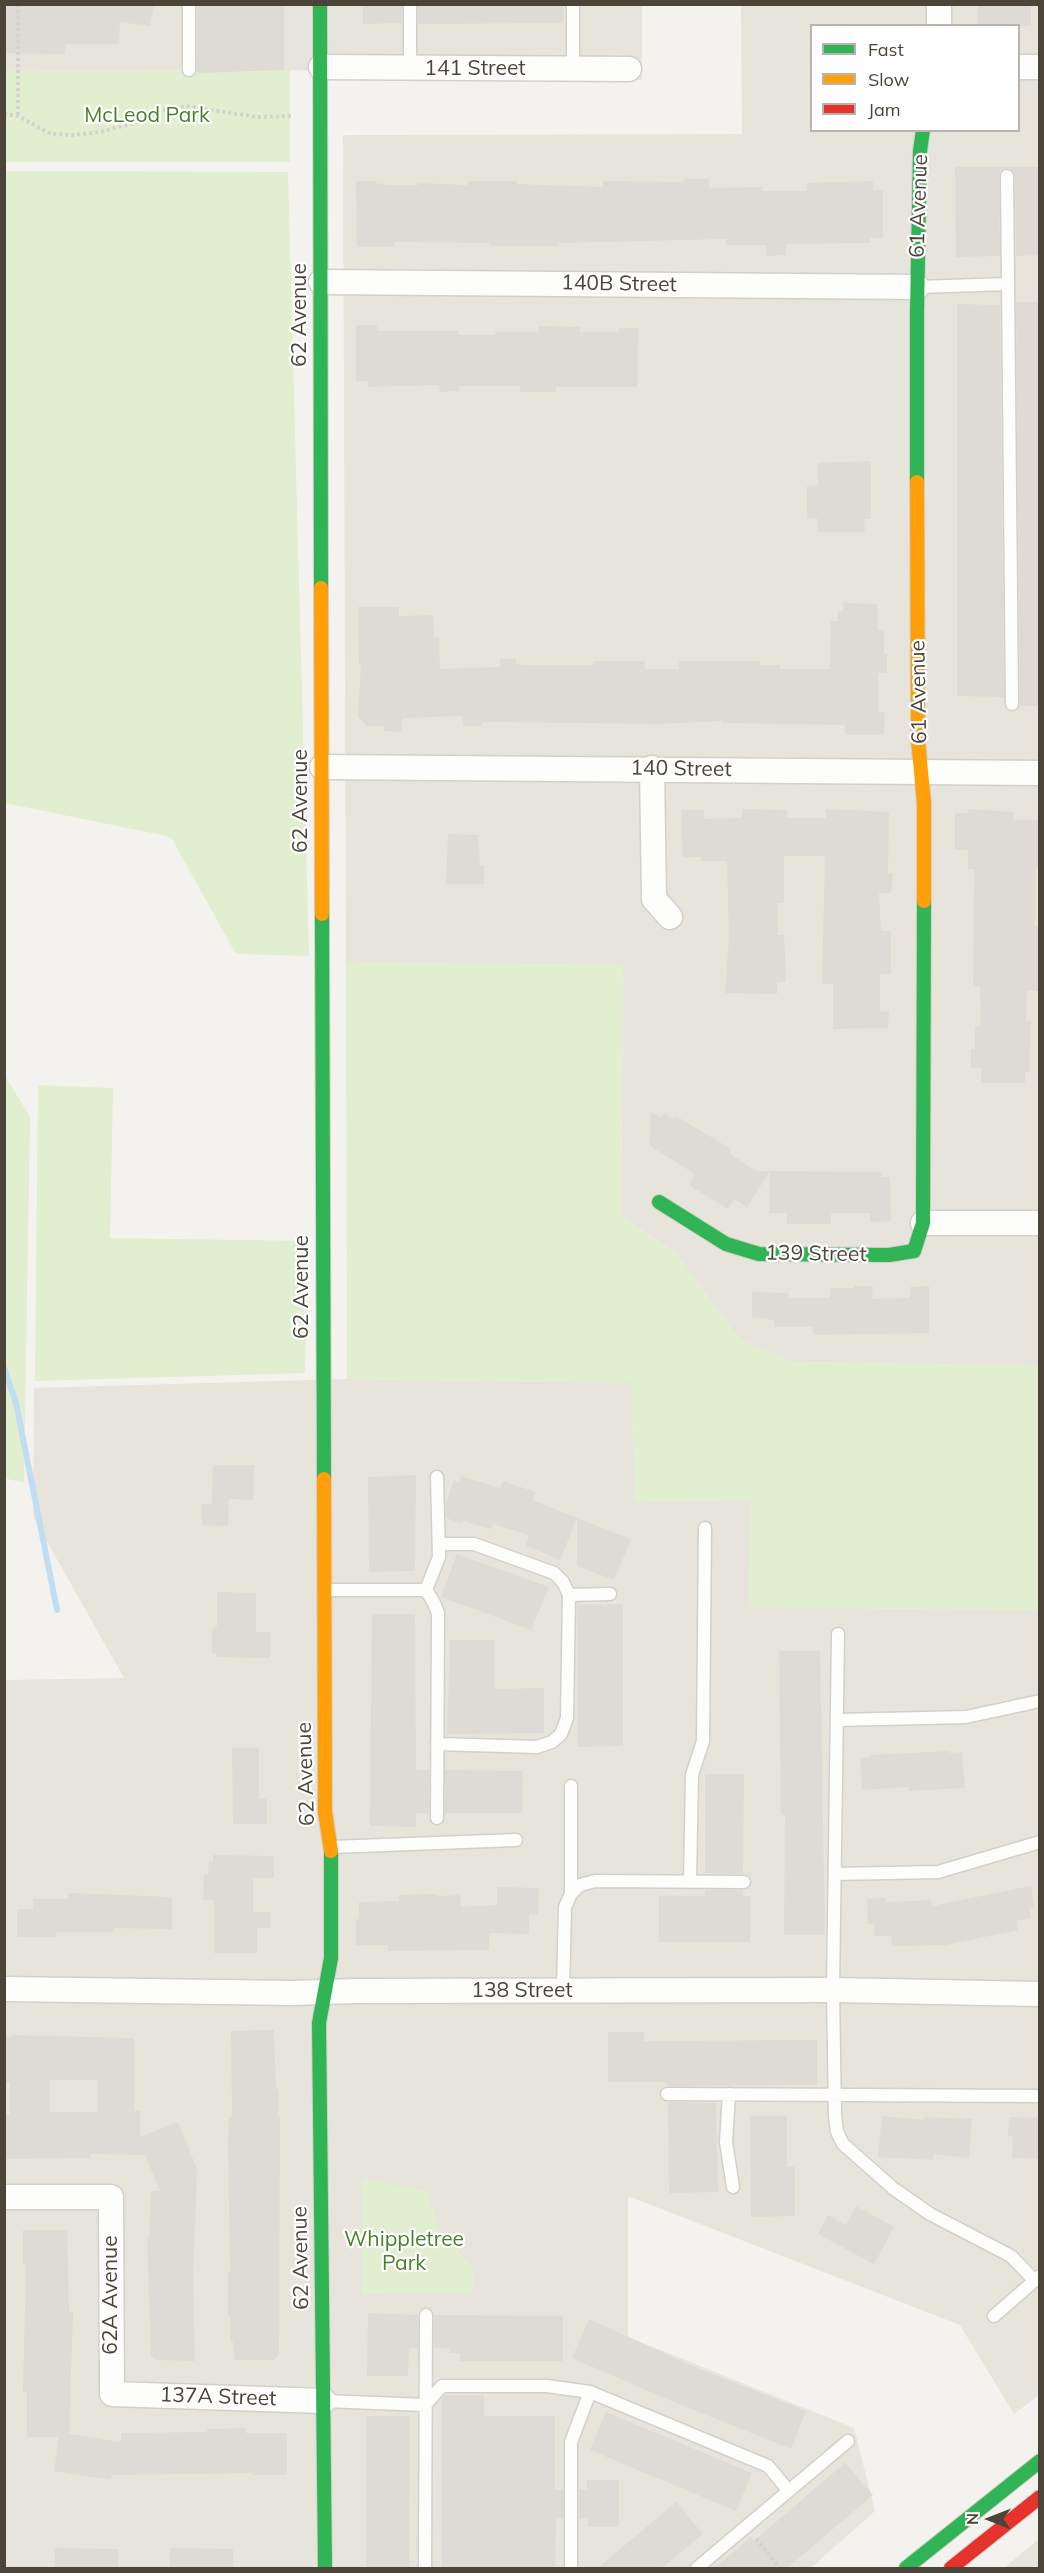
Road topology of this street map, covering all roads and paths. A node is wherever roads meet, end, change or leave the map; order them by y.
1 (18, 4) edge
2 (189, 4) edge
3 (320, 4) edge
4 (410, 4) edge
5 (573, 4) edge
6 (939, 4) edge
7 (939, 24) edge
8 (321, 67) junction
9 (1020, 67) edge
10 (1040, 67) edge
11 (410, 68) junction
12 (573, 69) junction
13 (629, 69) dead end
14 (189, 70) dead end
15 (4, 114) edge
16 (18, 116) junction
17 (294, 116) dead end
18 (923, 132) edge
19 (1007, 176) dead end
20 (321, 282) junction
21 (1008, 284) junction
22 (917, 287) junction
23 (1012, 704) dead end
24 (322, 767) junction
25 (652, 768) junction
26 (921, 773) junction
27 (1040, 773) edge
28 (670, 917) dead end
29 (659, 1202) dead end
30 (923, 1223) junction
31 (1040, 1223) edge
32 (914, 1251) joint
33 (437, 1477) dead end
34 (705, 1528) dead end
35 (439, 1544) junction
36 (324, 1590) junction
37 (426, 1590) junction
38 (610, 1594) dead end
39 (569, 1595) junction
40 (838, 1634) dead end
41 (1040, 1701) edge
42 (837, 1720) junction
43 (437, 1744) junction
44 (571, 1786) dead end
45 (437, 1818) dead end
46 (516, 1840) dead end
47 (1040, 1842) edge
48 (331, 1847) junction
49 (835, 1874) junction
50 (690, 1882) junction
51 (744, 1882) dead end
52 (571, 1894) junction
53 (4, 1989) edge
54 (833, 1990) junction
55 (563, 1991) junction
56 (324, 1993) junction
57 (1040, 1994) edge
58 (667, 2094) dead end
59 (729, 2094) junction
60 (835, 2094) junction
61 (1040, 2096) edge
62 (733, 2187) dead end
63 (4, 2197) edge
64 (1037, 2278) edge
65 (426, 2315) dead end
66 (994, 2316) dead end
67 (590, 2392) junction
68 (112, 2394) joint
69 (324, 2401) junction
70 (425, 2405) junction
71 (848, 2441) dead end
72 (1040, 2461) edge
73 (788, 2490) junction
74 (1040, 2497) edge
75 (746, 2526) junction
76 (325, 2568) edge
77 (425, 2568) edge
78 (571, 2568) edge
79 (697, 2568) edge
80 (780, 2568) edge
81 (906, 2568) edge
82 (951, 2568) edge

1 - 16 path
2 - 14 lane
3 - 8 street, 62 Avenue
4 - 11 lane
5 - 12 lane
6 - 7 street
8 - 11 street, 141 Street
8 - 20 street, 62 Avenue
9 - 10 street
11 - 12 street, 141 Street
12 - 13 street, 141 Street
15 - 16 path
16 - 17 path
18 - 22 street, 61 Avenue
19 - 21 lane
20 - 22 street, 140B Street
20 - 24 street, 62 Avenue
21 - 22 lane
21 - 23 lane
22 - 26 street, 61 Avenue
24 - 25 street, 140 Street
24 - 36 street, 62 Avenue
25 - 26 street, 140 Street
25 - 28 street
26 - 27 street, 140 Street
26 - 30 street, 61 Avenue
29 - 32 street, 139 Street
30 - 31 street
30 - 32 street, 61 Avenue
33 - 35 lane
34 - 50 lane
35 - 37 lane
35 - 39 lane
36 - 37 lane
36 - 48 street, 62 Avenue
37 - 43 lane
38 - 39 lane
39 - 43 lane
40 - 42 lane
41 - 42 lane
42 - 49 lane
43 - 45 lane
44 - 52 lane
46 - 48 lane
47 - 49 lane
48 - 56 street, 62 Avenue
49 - 54 lane
50 - 51 lane
50 - 52 lane
52 - 55 lane
53 - 56 street, 138 Street
54 - 55 street, 138 Street
54 - 57 street, 138 Street
54 - 60 lane
55 - 56 street, 138 Street
56 - 69 street, 62 Avenue
58 - 59 lane
59 - 60 lane
59 - 62 lane
60 - 61 lane
60 - 64 lane
63 - 68 street, 62A Avenue
64 - 66 lane
65 - 70 lane
67 - 70 lane
67 - 73 lane
67 - 78 lane
68 - 69 street, 137A Street
69 - 70 lane
69 - 76 street, 62 Avenue
70 - 77 lane
71 - 73 lane
72 - 81 street
73 - 75 lane
74 - 82 street
75 - 79 lane
75 - 80 path

